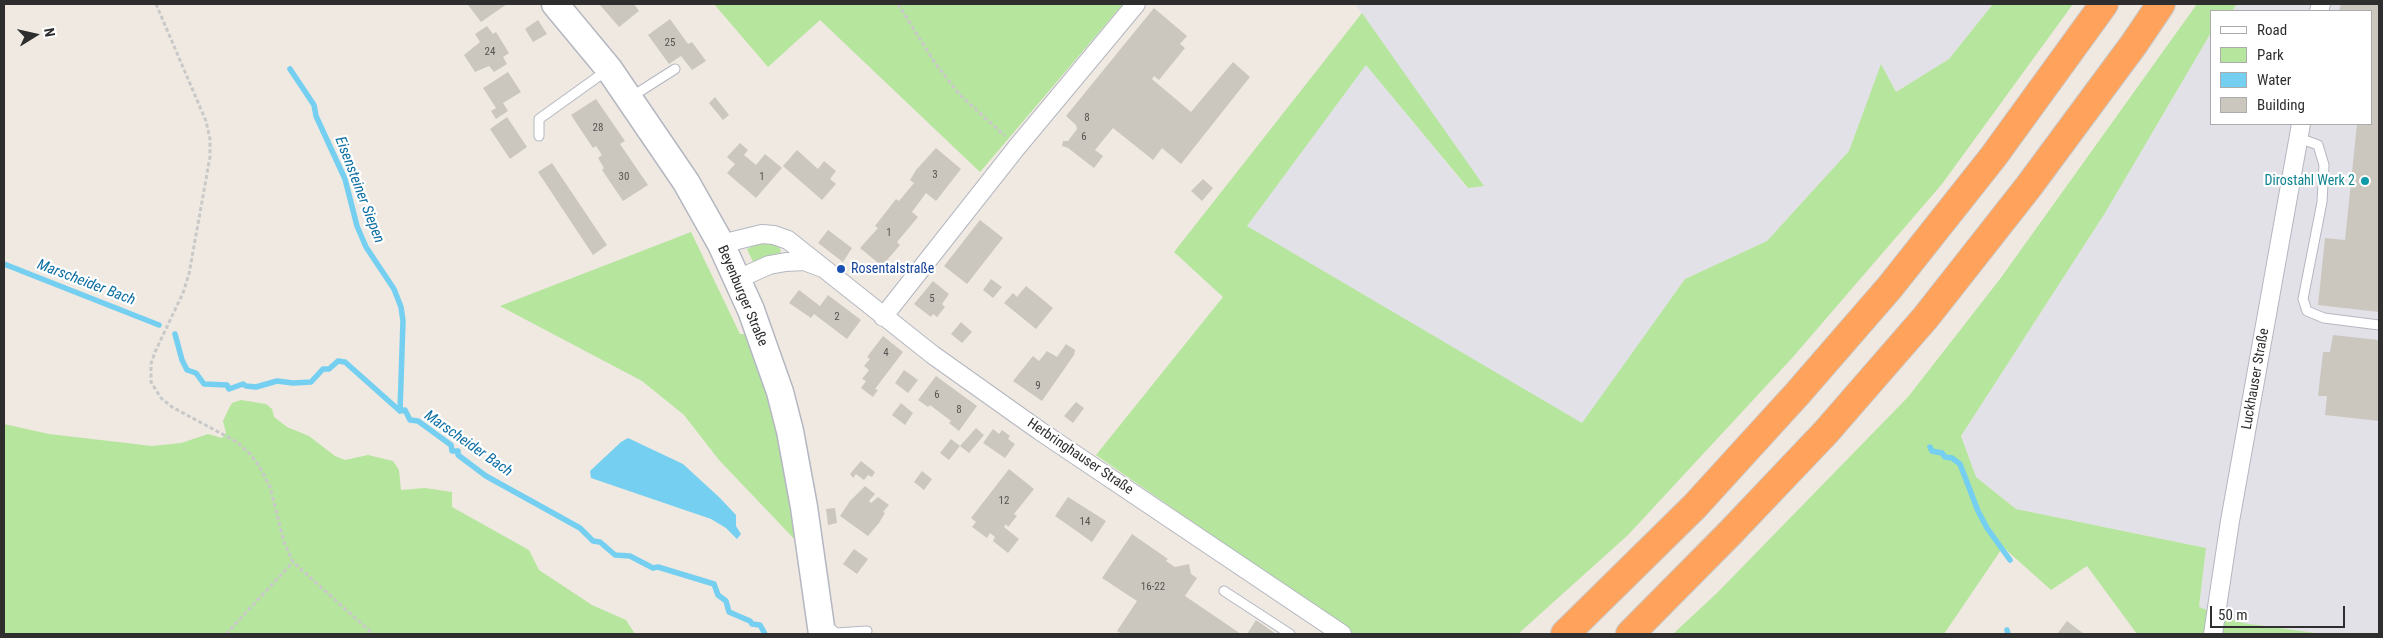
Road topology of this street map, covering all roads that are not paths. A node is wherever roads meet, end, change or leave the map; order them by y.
1 (555, 4) edge
2 (1136, 4) edge
3 (2104, 4) edge
4 (2161, 4) edge
5 (609, 69) junction
6 (675, 69) dead end
7 (630, 98) junction
8 (2300, 131) edge
9 (539, 136) dead end
10 (721, 244) junction
11 (826, 269) junction
12 (738, 278) junction
13 (883, 317) junction
14 (2379, 325) edge
15 (1224, 591) dead end
16 (821, 628) edge
17 (867, 631) dead end
18 (1290, 634) edge
19 (1342, 634) edge
20 (1565, 634) edge
21 (1630, 634) edge
22 (2213, 634) edge

1 - 5 main road, Beyenburger Straße
2 - 13 street
3 - 20 highway
4 - 21 highway
5 - 7 main road, Beyenburger Straße
5 - 9 lane
6 - 7 lane
7 - 10 main road, Beyenburger Straße
8 - 14 lane
8 - 22 street, Luckhauser Straße
10 - 11 street, Herbringhauser Straße
10 - 12 main road, Beyenburger Straße
11 - 12 street, Herbringhauser Straße
11 - 13 street, Herbringhauser Straße
12 - 16 main road, Beyenburger Straße
13 - 19 street, Herbringhauser Straße
15 - 18 lane
16 - 17 lane

